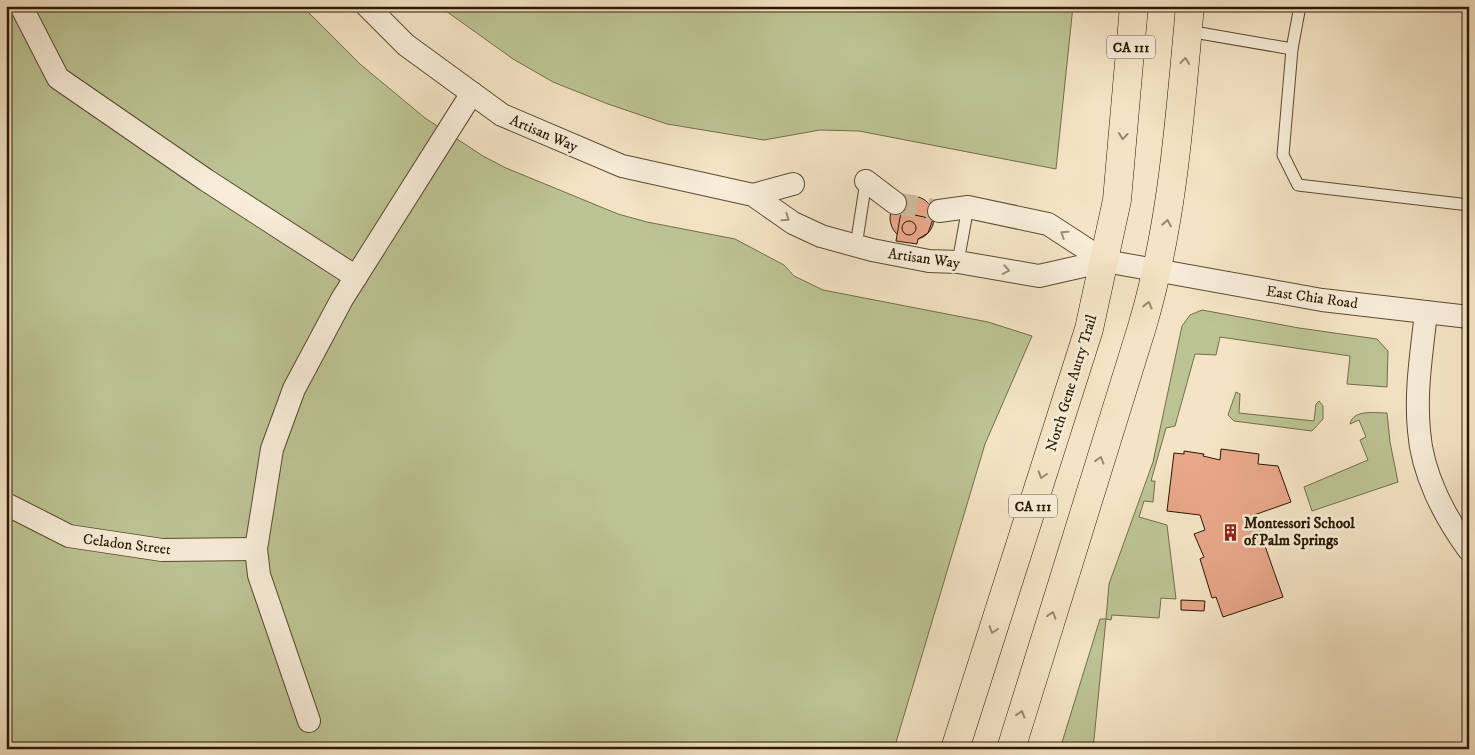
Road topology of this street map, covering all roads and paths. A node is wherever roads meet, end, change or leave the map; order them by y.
1 (21, 6) edge
2 (367, 6) edge
3 (1134, 6) edge
4 (1300, 6) edge
5 (1189, 18) edge
6 (1292, 49) junction
7 (472, 93) junction
8 (866, 181) joint
9 (793, 184) dead end
10 (753, 195) junction
11 (894, 203) tunnel mouth
12 (1469, 205) edge
13 (968, 207) junction
14 (939, 211) tunnel mouth
15 (856, 246) junction
16 (1105, 261) junction
17 (958, 262) junction
18 (1157, 270) junction
19 (356, 277) junction
20 (1426, 312) junction
21 (1469, 317) edge
22 (6, 504) edge
23 (256, 549) junction
24 (1469, 550) edge
25 (309, 721) dead end
26 (955, 749) edge
27 (1011, 749) edge

1 - 19 street
2 - 7 street, Artisan Way
3 -> 16 main road, North Gene Autry Trail / CA 111
4 - 6 lane
5 - 6 lane
18 -> 5 main road
6 - 12 lane
7 - 10 street, Artisan Way
7 - 19 street
8 - 11 street
8 - 15 lane
9 - 10 street, Artisan Way
10 -> 15 street, Artisan Way
13 - 14 street, Artisan Way
16 -> 13 street, Artisan Way
13 - 17 lane
15 - 17 street, Artisan Way
17 -> 16 street, Artisan Way
16 - 18 street, Artisan Way
16 -> 26 main road, North Gene Autry Trail / CA 111
18 - 20 street, East Chia Road
27 -> 18 main road
19 - 23 street
20 - 21 street, East Chia Road
20 - 24 street
22 - 23 street, Celadon Street
23 - 25 street

